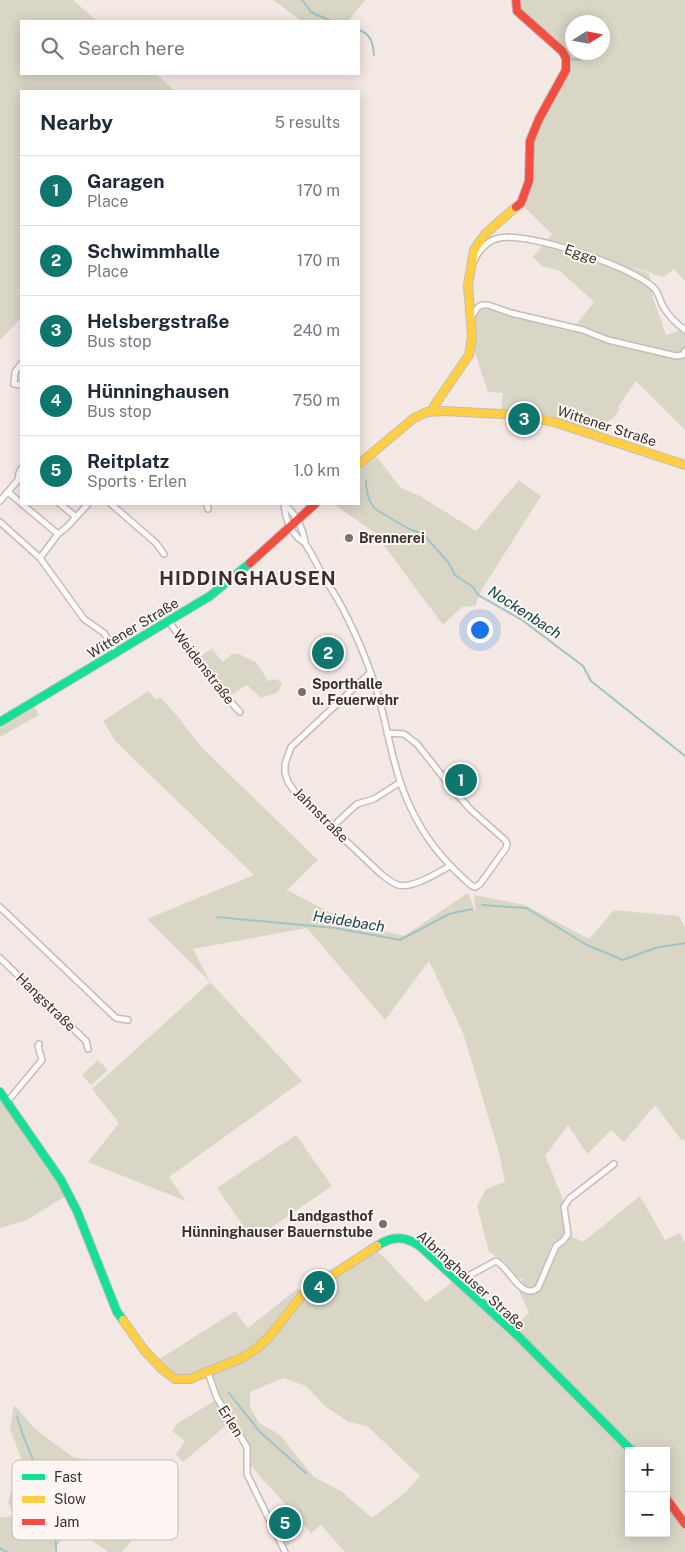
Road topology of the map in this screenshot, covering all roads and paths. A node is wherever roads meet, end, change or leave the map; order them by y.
1 (516, 0) edge
2 (468, 275) junction
3 (471, 321) junction
4 (685, 330) edge
5 (685, 351) edge
6 (20, 366) edge
7 (20, 385) edge
8 (433, 411) junction
9 (360, 463) edge
10 (685, 465) edge
11 (20, 473) edge
12 (8, 492) junction
13 (0, 501) edge
14 (20, 501) edge
15 (24, 505) edge
16 (61, 505) edge
17 (87, 505) edge
18 (112, 505) edge
19 (284, 505) edge
20 (285, 505) edge
21 (314, 505) edge
22 (76, 517) junction
23 (297, 520) junction
24 (0, 522) edge
25 (289, 527) junction
26 (58, 534) junction
27 (305, 542) junction
28 (164, 554) dead end
29 (40, 558) junction
30 (169, 622) junction
31 (117, 653) junction
32 (370, 673) junction
33 (240, 712) dead end
34 (0, 722) edge
35 (387, 733) junction
36 (399, 783) junction
37 (332, 827) junction
38 (450, 866) junction
39 (0, 907) edge
40 (0, 958) edge
41 (128, 1020) dead end
42 (39, 1044) dead end
43 (88, 1049) dead end
44 (0, 1092) edge
45 (7, 1102) junction
46 (614, 1164) dead end
47 (459, 1281) junction
48 (208, 1373) junction
49 (628, 1447) edge
50 (670, 1503) edge
51 (685, 1524) edge
52 (284, 1552) edge

1 - 2 street
2 - 3 street
2 - 4 street, Egge
3 - 5 street
3 - 8 street
6 - 7 street
8 - 9 street, Wittener Straße
8 - 10 street, Wittener Straße
11 - 12 street
12 - 13 street
12 - 14 street
15 - 26 street
16 - 22 street
17 - 22 street
18 - 28 street
19 - 25 street
20 - 23 street
21 - 23 street, Wittener Straße
22 - 26 street
23 - 25 street, Wittener Straße
23 - 27 street
24 - 29 street
25 - 27 street
25 - 30 street, Wittener Straße
26 - 29 street
27 - 32 street
29 - 31 street
30 - 31 street, Wittener Straße
30 - 33 street, Weidenstraße
31 - 34 street, Wittener Straße
32 - 35 street
32 - 37 street, Jahnstraße
35 - 36 street
35 - 38 street
36 - 37 street
36 - 38 street
37 - 38 street, Jahnstraße
39 - 41 street
40 - 43 street, Hangstraße
42 - 45 street
44 - 45 street, Albringhauser Straße
45 - 48 street, Albringhauser Straße
46 - 47 street
47 - 48 street, Albringhauser Straße
47 - 49 street, Albringhauser Straße
48 - 52 street, Erlen
50 - 51 street

